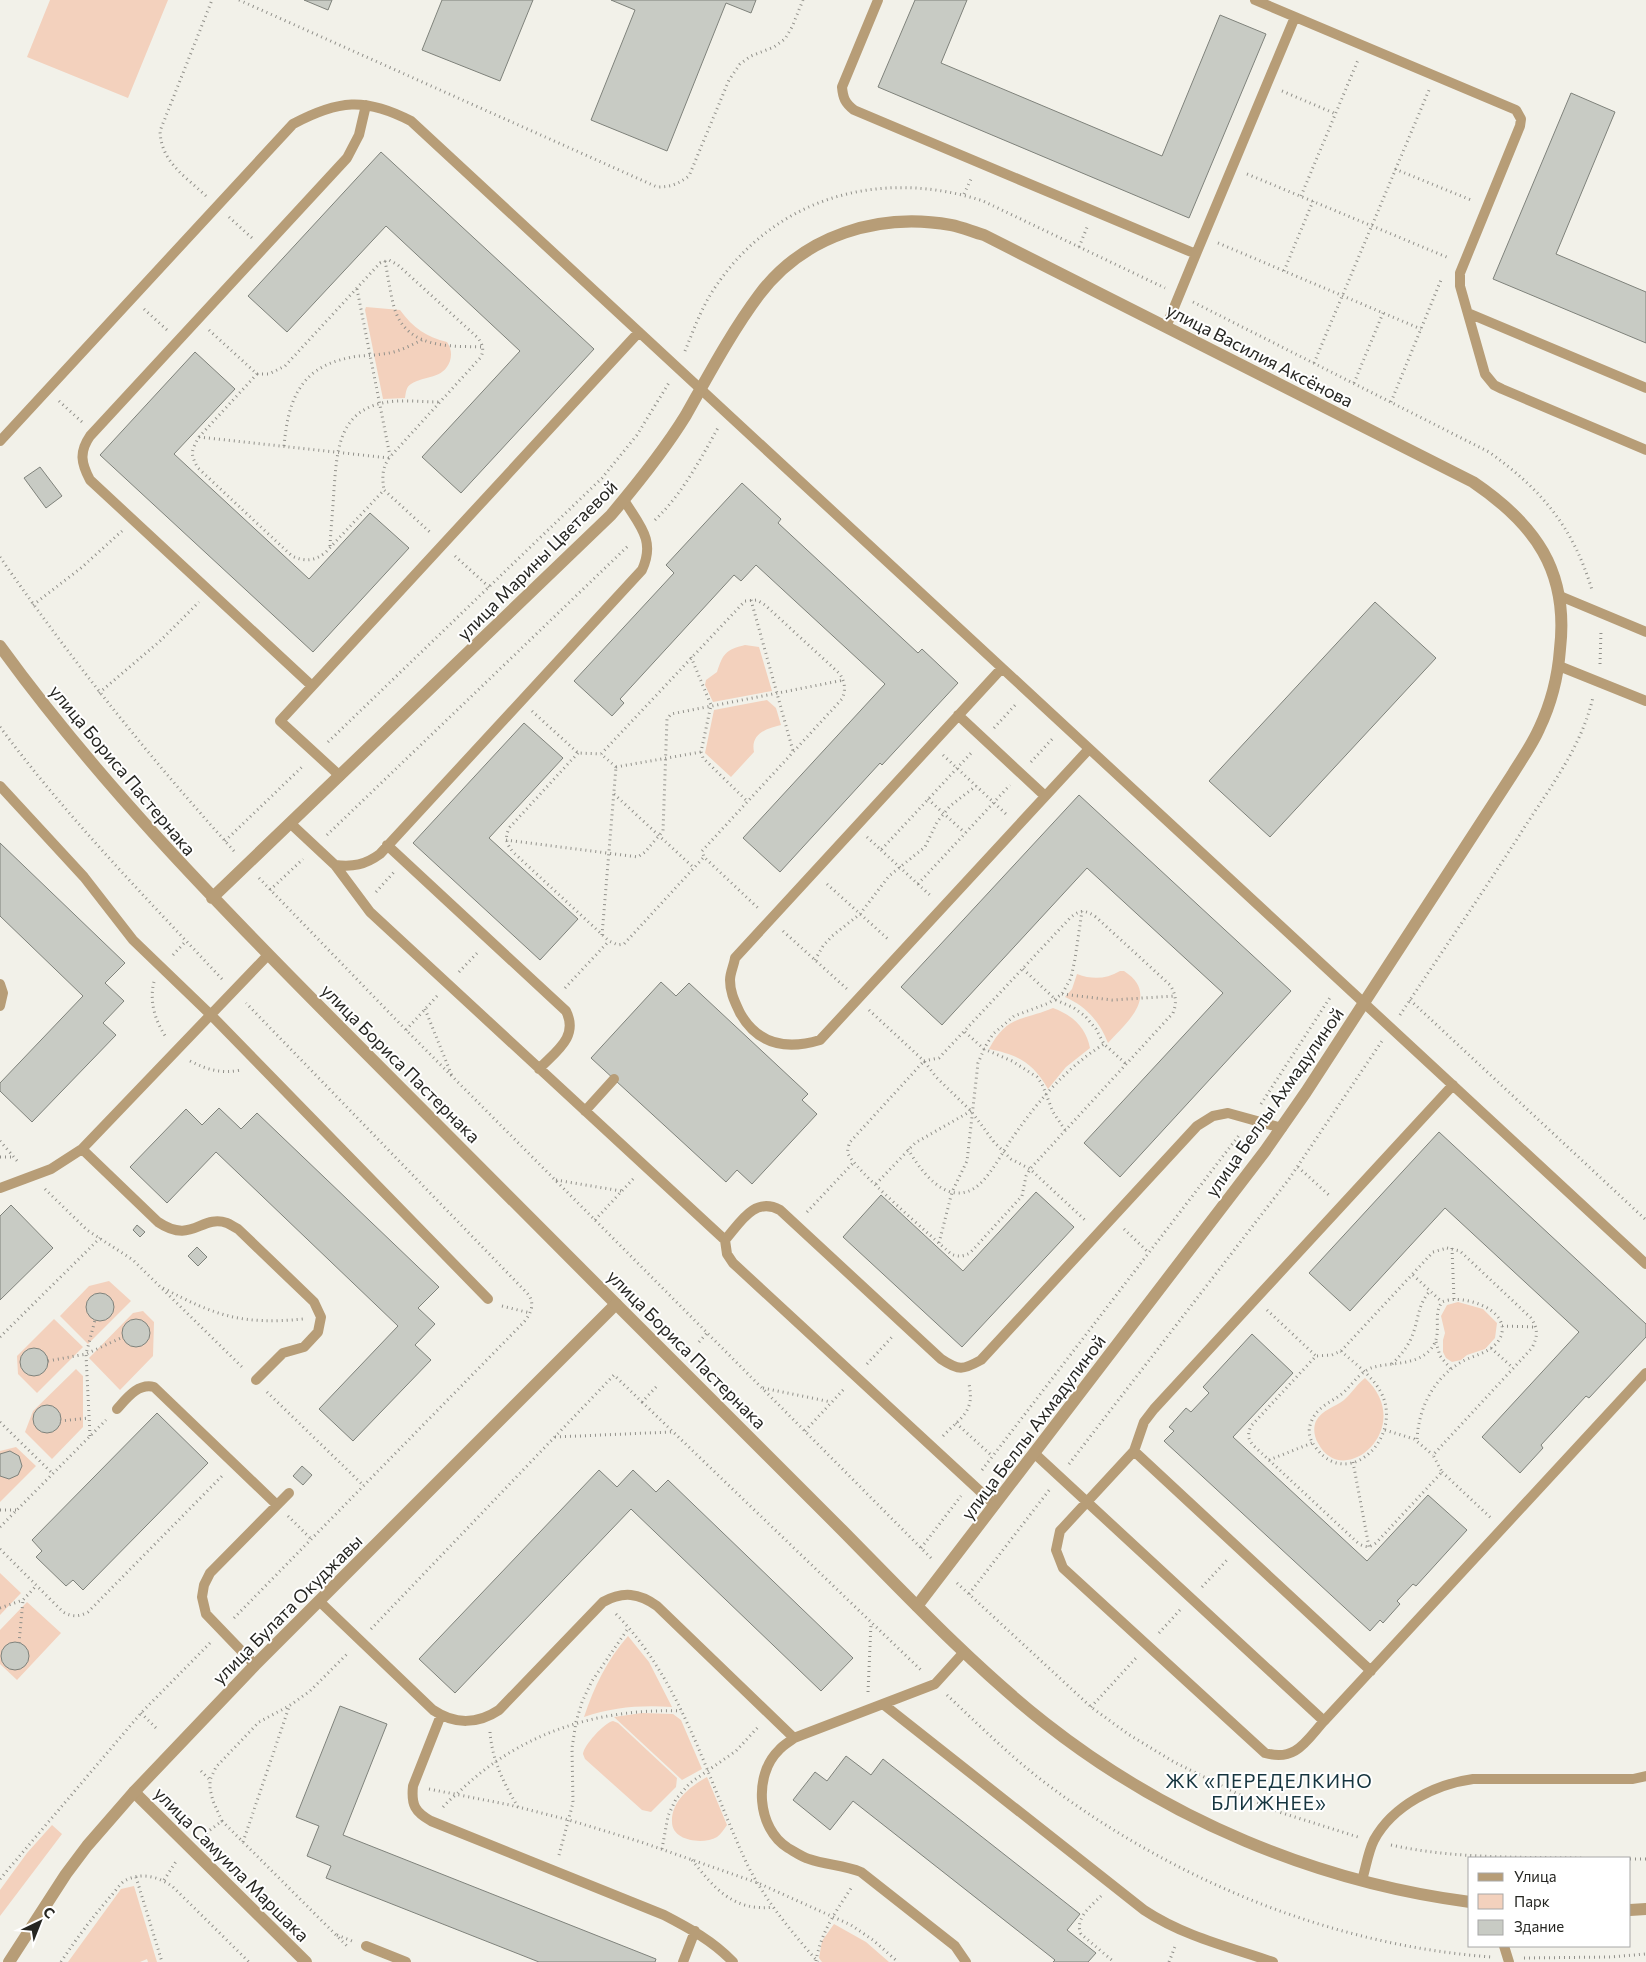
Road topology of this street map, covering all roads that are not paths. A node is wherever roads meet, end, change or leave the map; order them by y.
1 (878, 0) edge
2 (1255, 0) edge
3 (1295, 17) junction
4 (366, 105) junction
5 (914, 220) joint
6 (1196, 254) junction
7 (1468, 313) junction
8 (1166, 327) junction
9 (639, 332) junction
10 (700, 388) junction
11 (1646, 388) edge
12 (0, 441) edge
13 (1646, 450) edge
14 (624, 500) junction
15 (1554, 574) joint
16 (1560, 596) junction
17 (1646, 632) edge
18 (0, 646) edge
19 (1559, 666) junction
20 (1002, 668) junction
21 (312, 686) junction
22 (1646, 701) edge
23 (958, 715) junction
24 (1089, 748) junction
25 (340, 776) junction
26 (0, 786) edge
27 (1045, 796) junction
28 (290, 823) junction
29 (387, 845) junction
30 (335, 865) junction
31 (212, 898) junction
32 (268, 955) junction
33 (0, 984) edge
34 (1364, 1002) junction
35 (0, 1006) edge
36 (211, 1015) junction
37 (539, 1069) junction
38 (614, 1080) dead end
39 (1453, 1085) junction
40 (585, 1111) junction
41 (1282, 1128) junction
42 (82, 1149) junction
43 (0, 1188) edge
44 (724, 1240) junction
45 (1646, 1264) edge
46 (488, 1300) road end
47 (616, 1304) junction
48 (1646, 1374) edge
49 (256, 1380) road end
50 (117, 1409) road end
51 (1134, 1451) junction
52 (1034, 1453) junction
53 (289, 1492) dead end
54 (1087, 1501) junction
55 (277, 1505) junction
56 (995, 1505) junction
57 (319, 1601) junction
58 (917, 1606) junction
59 (964, 1652) junction
60 (255, 1665) junction
61 (1371, 1671) junction
62 (883, 1704) junction
63 (441, 1715) junction
64 (1324, 1721) junction
65 (794, 1738) junction
66 (1646, 1776) edge
67 (134, 1792) junction
68 (1362, 1880) junction
69 (1468, 1902) edge
70 (1646, 1909) edge
71 (1631, 1910) edge
72 (695, 1931) junction
73 (366, 1946) dead end
74 (1504, 1947) edge
75 (1508, 1960) edge
76 (9, 1962) edge
77 (306, 1962) edge
78 (406, 1962) edge
79 (682, 1962) edge
80 (733, 1962) edge
81 (966, 1962) edge
82 (1273, 1962) edge

1 - 6 lane
2 - 3 lane
3 - 6 lane
3 - 7 lane
4 - 9 lane
4 - 12 lane
4 - 21 lane
5 - 8 street, улица Василия Аксёнова
5 - 10 street, улица Марины Цветаевой
6 - 8 lane
7 - 11 lane
7 - 13 lane
8 - 15 street, улица Василия Аксёнова
9 - 10 lane
9 - 21 lane
10 - 14 street, улица Марины Цветаевой
10 - 20 lane
14 - 25 street, улица Марины Цветаевой
14 - 29 lane
15 - 16 street, улица Беллы Ахмадулиной
16 - 17 lane
16 - 19 street, улица Беллы Ахмадулиной
18 - 31 street, улица Бориса Пастернака
19 - 22 lane
19 - 34 street, улица Беллы Ахмадулиной
20 - 23 lane
20 - 24 lane
21 - 25 lane
23 - 27 lane
23 - 27 lane
24 - 27 lane
24 - 34 lane
25 - 28 street, улица Марины Цветаевой
26 - 36 lane
28 - 30 lane
28 - 31 street, улица Марины Цветаевой
29 - 30 lane
29 - 37 lane
30 - 37 lane
31 - 32 street, улица Бориса Пастернака
32 - 36 lane
32 - 47 street, улица Бориса Пастернака
33 - 35 lane
34 - 39 lane
34 - 41 street, улица Беллы Ахмадулиной
36 - 42 lane
36 - 46 lane
37 - 40 lane
38 - 40 lane
39 - 45 lane
39 - 51 lane
40 - 44 lane
41 - 44 lane
41 - 52 street, улица Беллы Ахмадулиной
42 - 43 lane
42 - 49 lane
44 - 56 lane
47 - 57 street, улица Булата Окуджавы
47 - 58 street, улица Бориса Пастернака
48 - 61 lane
50 - 55 lane
51 - 54 lane
51 - 61 lane
52 - 54 lane
52 - 56 street, улица Беллы Ахмадулиной
53 - 55 lane
54 - 64 lane
54 - 64 lane
55 - 60 lane
56 - 58 street, улица Беллы Ахмадулиной
57 - 60 street, улица Булата Окуджавы
57 - 63 lane
58 - 59 street, улица Бориса Пастернака
59 - 62 lane
59 - 68 street, улица Бориса Пастернака
60 - 67 street, улица Булата Окуджавы
61 - 64 lane
62 - 65 lane
62 - 82 lane
63 - 65 lane
63 - 72 lane
65 - 81 lane
66 - 68 lane
67 - 76 street, улица Булата Окуджавы
67 - 77 street, улица Самуила Маршака
68 - 69 street, улица Бориса Пастернака
70 - 71 street
72 - 79 lane
72 - 80 lane
73 - 78 lane
74 - 75 lane

